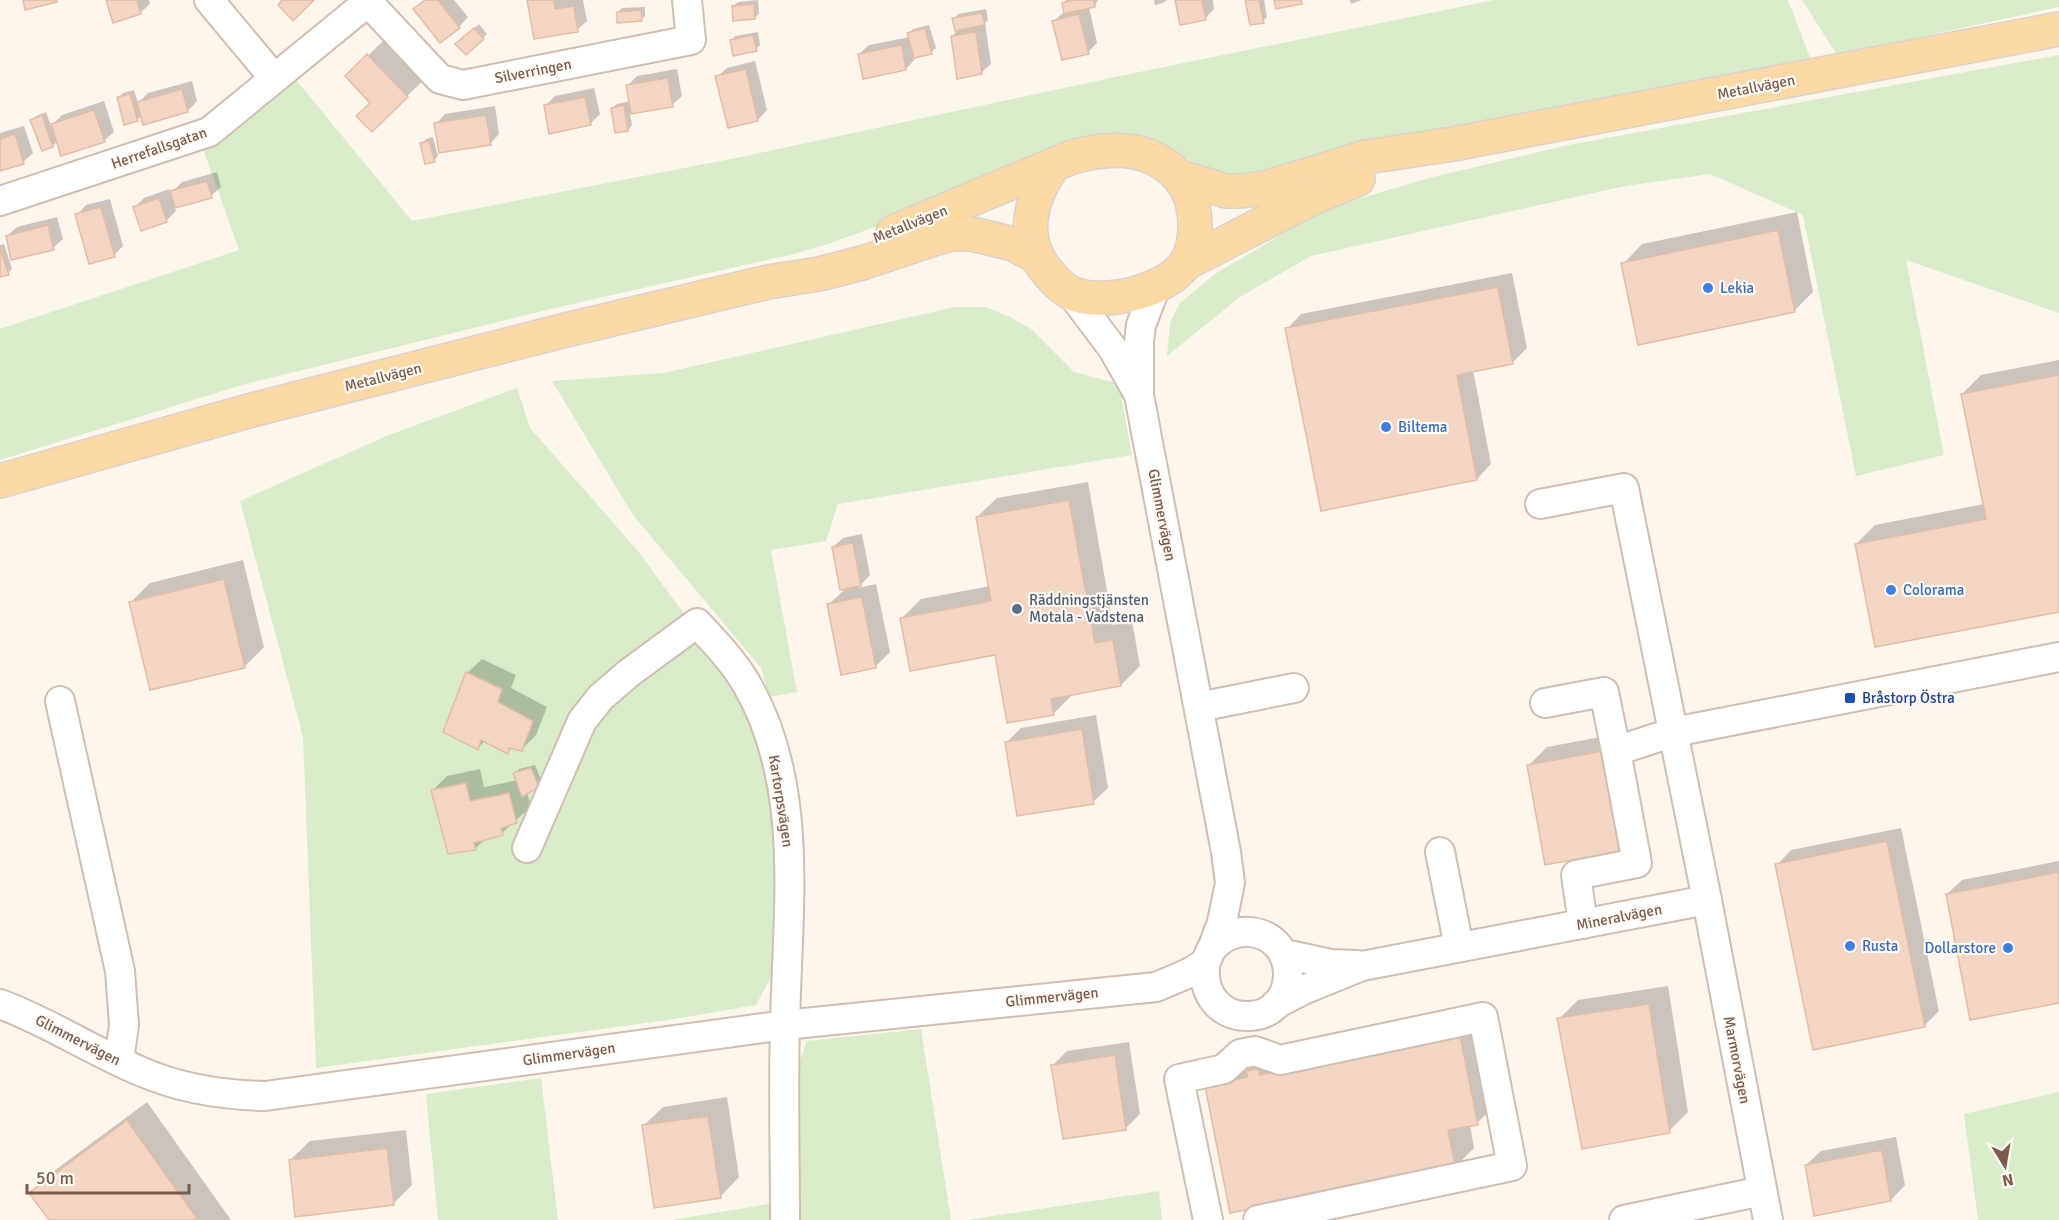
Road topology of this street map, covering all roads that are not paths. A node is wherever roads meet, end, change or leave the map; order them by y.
1 (209, 0) edge
2 (687, 0) edge
3 (367, 1) edge
4 (2059, 29) edge
5 (274, 78) junction
6 (1452, 144) junction
7 (1052, 167) junction
8 (1180, 177) junction
9 (0, 201) edge
10 (1036, 256) junction
11 (1186, 263) junction
12 (768, 282) junction
13 (1156, 286) junction
14 (1071, 293) junction
15 (1139, 395) junction
16 (0, 481) edge
17 (1540, 504) dead end
18 (2059, 657) edge
19 (1294, 688) dead end
20 (60, 701) dead end
21 (1545, 703) dead end
22 (1199, 706) junction
23 (1674, 732) junction
24 (1616, 751) junction
25 (527, 848) dead end
26 (1440, 852) dead end
27 (1230, 883) junction
28 (1707, 900) junction
29 (1583, 924) junction
30 (1260, 934) junction
31 (1459, 948) junction
32 (1284, 954) junction
33 (1209, 955) junction
34 (1362, 966) junction
35 (1156, 987) junction
36 (1210, 997) junction
37 (0, 1004) edge
38 (1276, 1004) junction
39 (1250, 1016) junction
40 (785, 1025) junction
41 (1255, 1051) junction
42 (118, 1060) junction
43 (1762, 1191) junction
44 (785, 1220) edge
45 (1208, 1220) edge
46 (1258, 1220) edge
47 (1624, 1220) edge
48 (1768, 1220) edge

1 - 5 street
2 - 3 street, Silverringen
3 - 5 street, Silverringen
4 - 6 main road, Metallvägen
5 - 9 street, Herrefallsgatan
6 - 8 main road, Metallvägen
6 - 11 main road, Metallvägen
7 - 8 main road
7 - 10 main road
7 - 12 main road, Metallvägen
8 - 11 main road
10 - 12 main road, Metallvägen
10 - 14 main road
11 - 13 main road
12 - 16 main road, Metallvägen
13 - 14 main road
13 - 15 street, Glimmervägen
14 - 15 street, Glimmervägen
15 - 22 street, Glimmervägen
17 - 23 street
18 - 23 street
19 - 22 street
20 - 42 street
21 - 24 street
22 - 27 street, Glimmervägen
23 - 24 street
23 - 28 street
24 - 29 street
25 - 40 street, Kartorpsvägen
26 - 31 street
27 - 30 street, Glimmervägen
27 - 33 street, Glimmervägen
28 - 29 street, Mineralvägen
28 - 43 street, Marmorvägen
29 - 31 street, Mineralvägen
30 - 32 street, Glimmervägen
30 - 33 street, Glimmervägen
31 - 34 street, Mineralvägen
32 - 34 street, Mineralvägen
32 - 38 street
33 - 35 street, Glimmervägen
33 - 36 street, Glimmervägen
34 - 38 street, Mineralvägen
35 - 36 street, Glimmervägen
35 - 40 street, Glimmervägen
36 - 39 street, Glimmervägen
37 - 42 street, Glimmervägen
38 - 39 street
39 - 41 street
40 - 42 street, Glimmervägen
40 - 44 street, Kartorpsvägen
41 - 45 street
41 - 46 street
43 - 47 street
43 - 48 street, Marmorvägen

